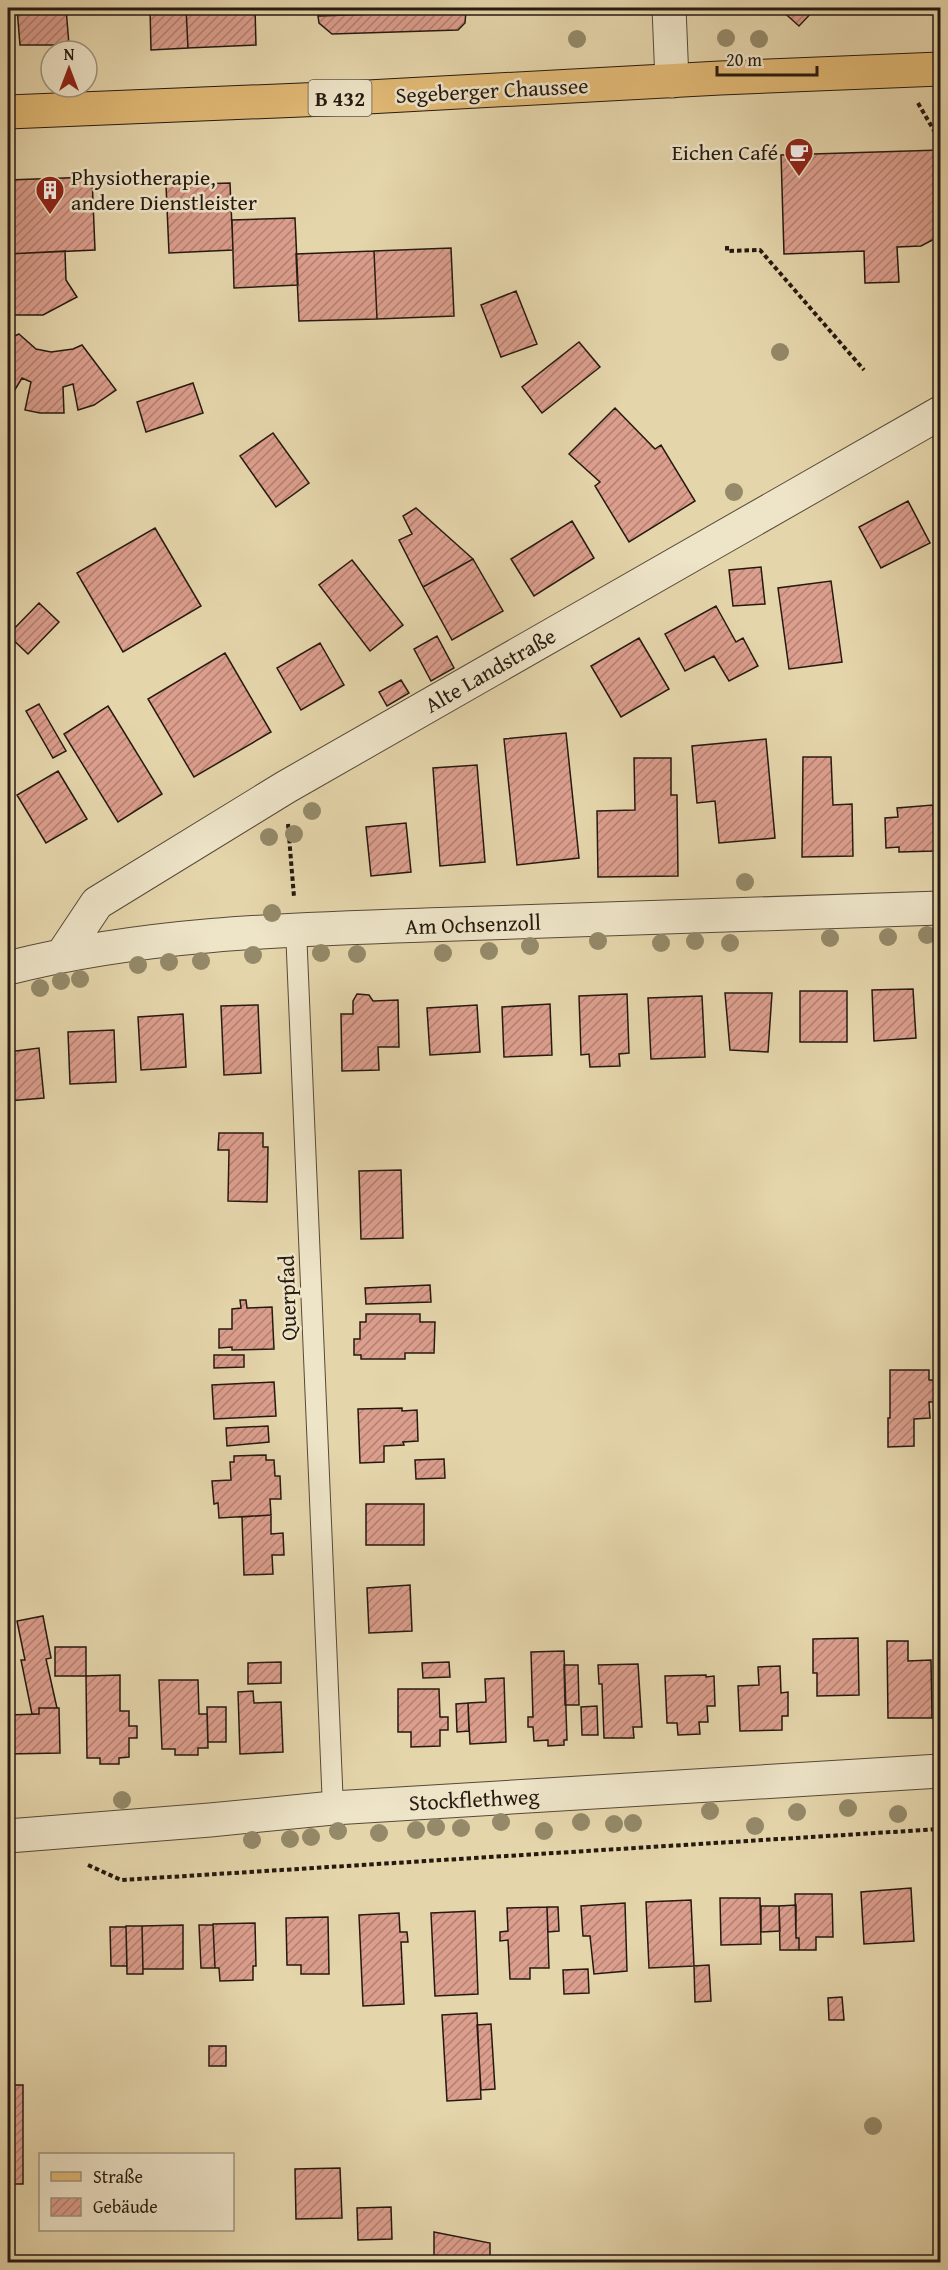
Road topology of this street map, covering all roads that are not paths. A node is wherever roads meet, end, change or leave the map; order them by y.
1 (669, 8) edge
2 (940, 69) edge
3 (672, 81) junction
4 (8, 112) edge
5 (940, 413) edge
6 (940, 908) edge
7 (296, 929) junction
8 (63, 954) junction
9 (8, 968) edge
10 (940, 1771) edge
11 (333, 1808) junction
12 (8, 1836) edge

1 - 3 street
2 - 3 main road, Segeberger Chaussee / B 432
3 - 4 main road, Segeberger Chaussee / B 432
5 - 8 street, Alte Landstraße
6 - 7 street, Am Ochsenzoll
7 - 8 street, Am Ochsenzoll
7 - 11 lane, Querpfad
8 - 9 street, Am Ochsenzoll
10 - 11 street, Stockflethweg
11 - 12 street, Stockflethweg

